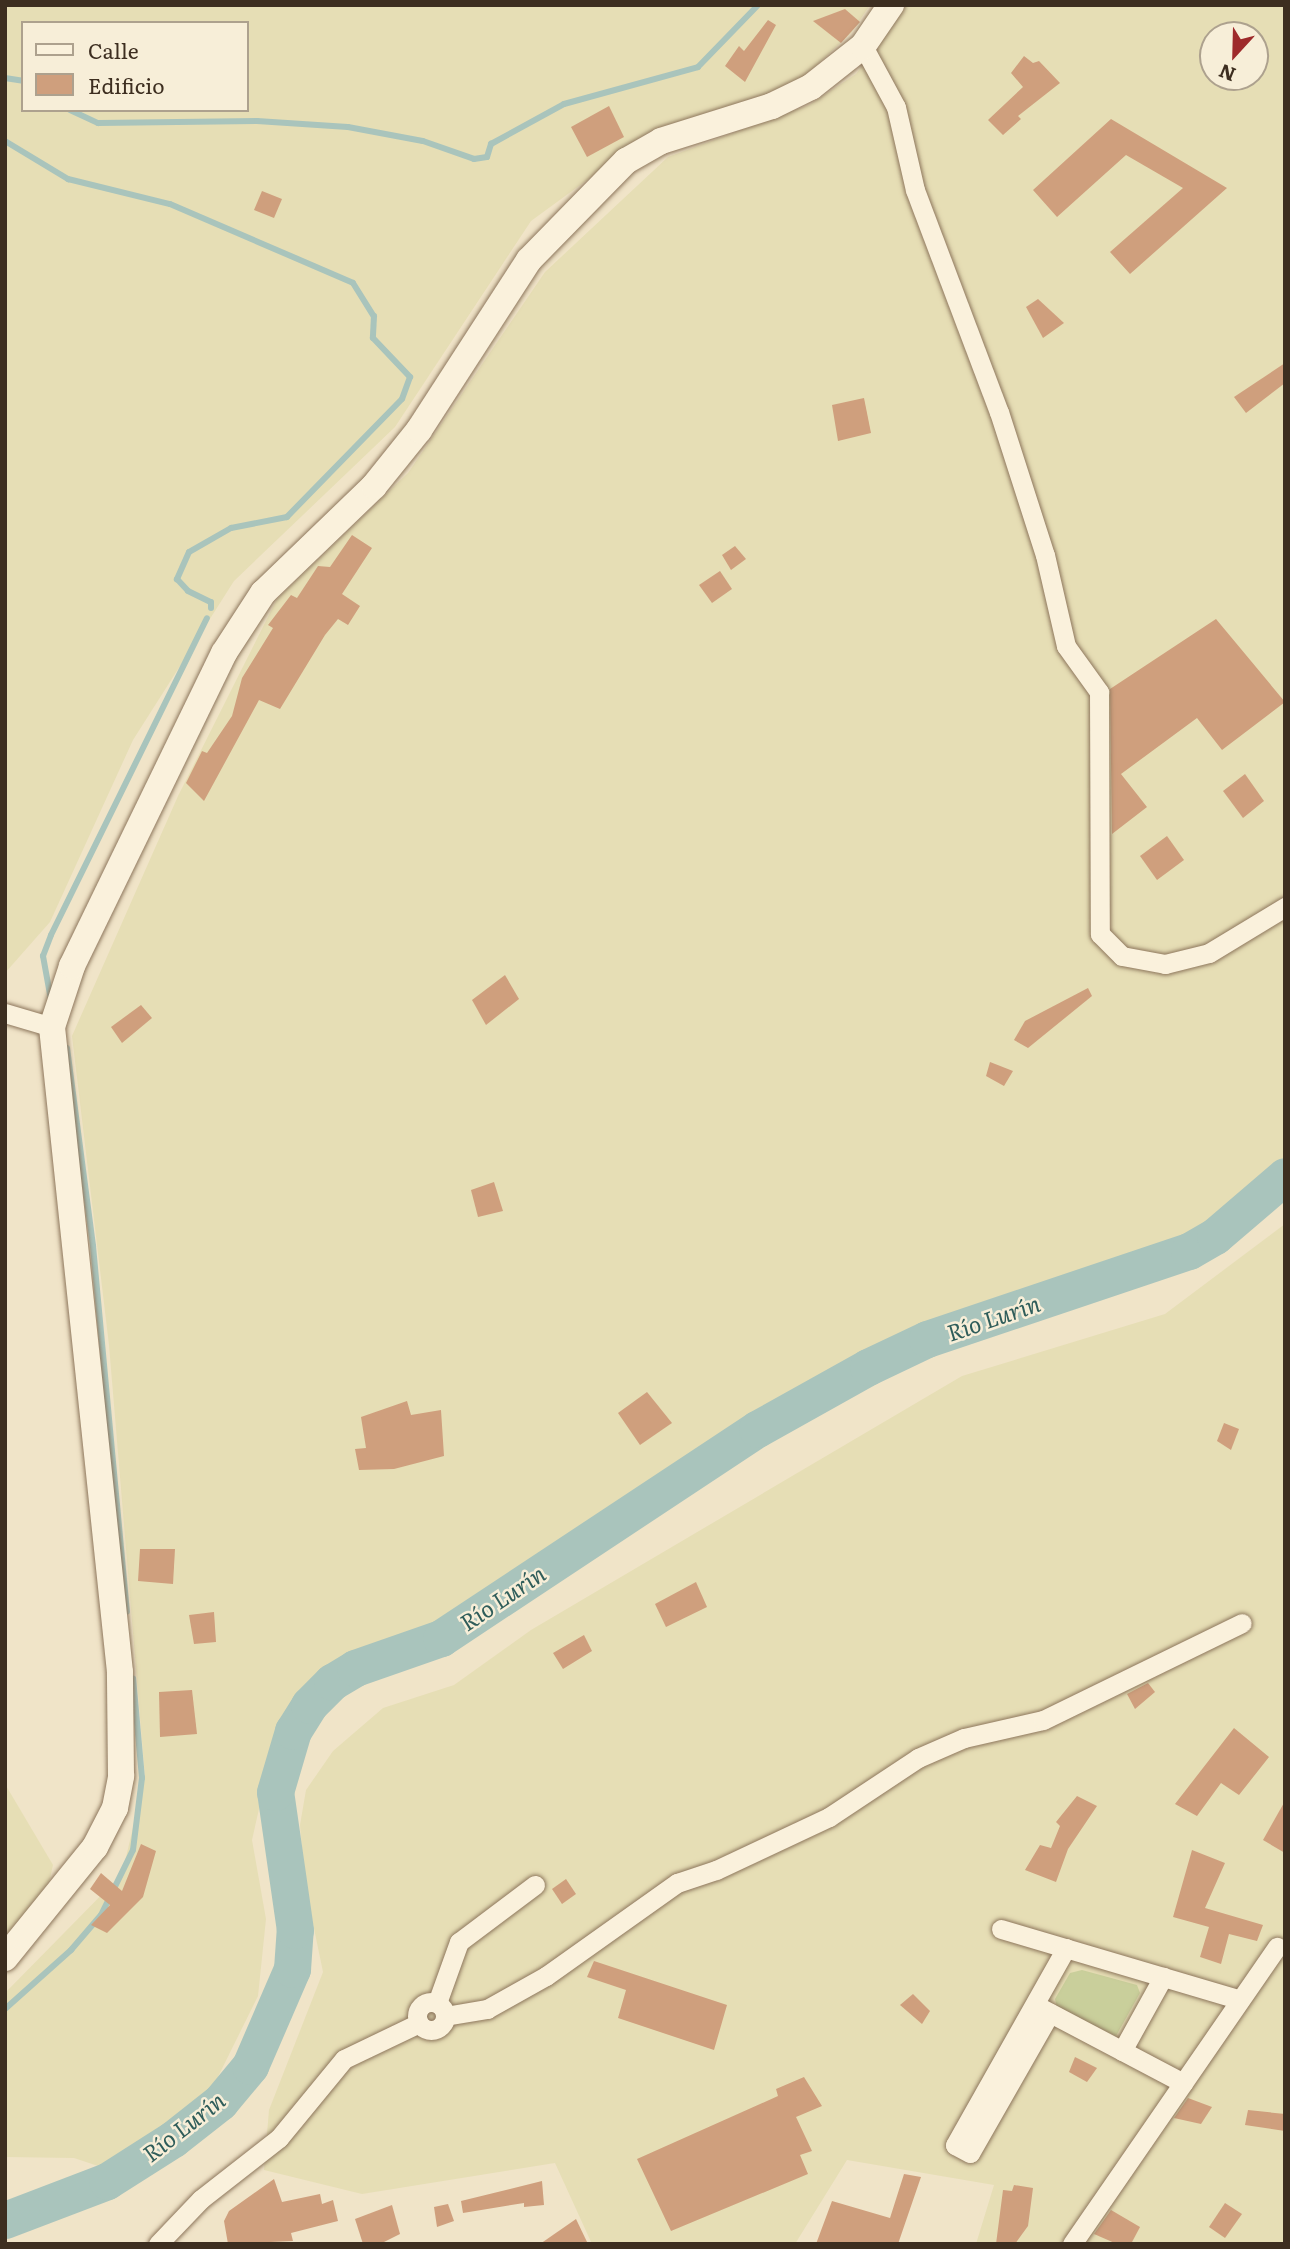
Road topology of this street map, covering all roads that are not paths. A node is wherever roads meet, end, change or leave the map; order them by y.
1 (891, 5) edge
2 (863, 46) junction
3 (1285, 907) edge
4 (5, 1013) edge
5 (52, 1027) junction
6 (1242, 1623) dead end
7 (535, 1885) dead end
8 (1001, 1929) dead end
9 (1277, 1947) dead end
10 (1066, 1948) junction
11 (5, 1958) edge
12 (1163, 1977) junction
13 (1240, 2000) junction
14 (1042, 2009) junction
15 (441, 2010) junction
16 (1122, 2051) junction
17 (1182, 2083) junction
18 (163, 2242) edge
19 (1072, 2244) edge

1 - 2 street
2 - 3 street
2 - 5 street
4 - 5 street
5 - 11 street
6 - 15 street
7 - 15 street
8 - 10 street
9 - 13 street
10 - 12 street
10 - 14 street
12 - 13 street
12 - 16 street
13 - 17 street
14 - 14 street
14 - 16 street
15 - 18 street
16 - 17 street
17 - 19 street

